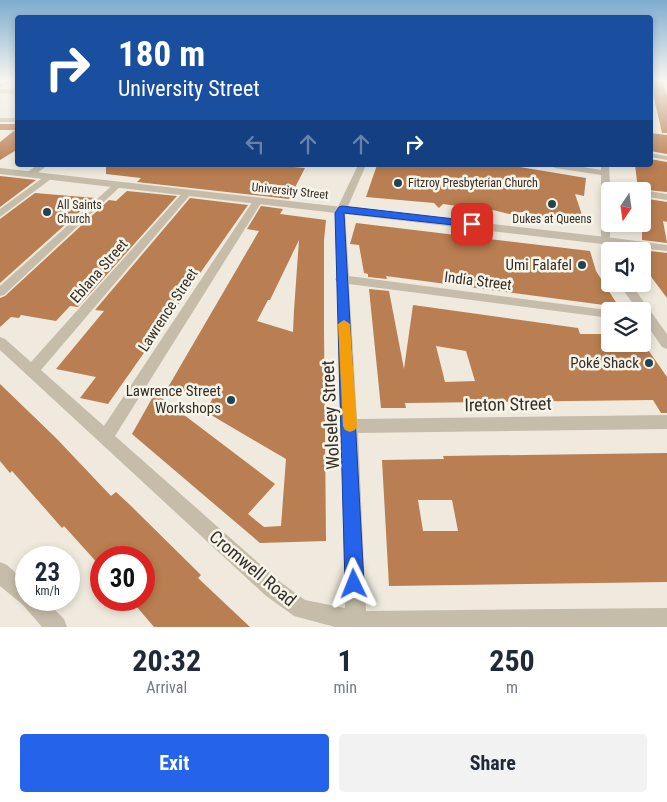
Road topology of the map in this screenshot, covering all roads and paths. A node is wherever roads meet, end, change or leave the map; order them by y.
1 (0, 120) edge
2 (15, 120) edge
3 (653, 156) edge
4 (667, 158) edge
5 (41, 167) edge
6 (361, 167) edge
7 (580, 167) edge
8 (605, 169) edge
9 (0, 171) edge
10 (30, 174) junction
11 (51, 176) junction
12 (604, 182) edge
13 (119, 184) junction
14 (188, 192) junction
15 (651, 194) edge
16 (667, 197) edge
17 (258, 200) junction
18 (342, 208) junction
19 (0, 214) edge
20 (606, 232) edge
21 (606, 240) junction
22 (667, 248) edge
23 (341, 280) junction
24 (0, 292) edge
25 (601, 313) edge
26 (651, 324) edge
27 (666, 341) edge
28 (0, 342) edge
29 (32, 371) junction
30 (667, 422) edge
31 (350, 426) junction
32 (105, 437) junction
33 (0, 572) edge
34 (15, 586) edge
35 (41, 611) edge
36 (667, 619) edge
37 (356, 621) junction
38 (56, 627) edge

1 - 2 street
3 - 4 street
5 - 10 street
6 - 18 street
7 - 8 street
8 - 12 street
9 - 10 street, University Street
10 - 11 street, University Street
11 - 13 street, University Street
11 - 19 street
13 - 14 street, University Street
13 - 24 street
14 - 17 street, University Street
14 - 29 street, Eblana Street
15 - 16 street
17 - 18 street, University Street
17 - 32 street, Lawrence Street
18 - 21 street, University Street
18 - 23 street, Wolseley Street
20 - 21 street
21 - 22 street, University Street
23 - 25 street, India Street
23 - 31 street, Wolseley Street
26 - 27 street
28 - 29 street, Cromwell Road
29 - 32 street, Cromwell Road
30 - 31 street, Ireton Street
31 - 37 street, Wolseley Street
32 - 37 street, Cromwell Road
33 - 34 street
35 - 38 street
36 - 37 street, Cromwell Road

